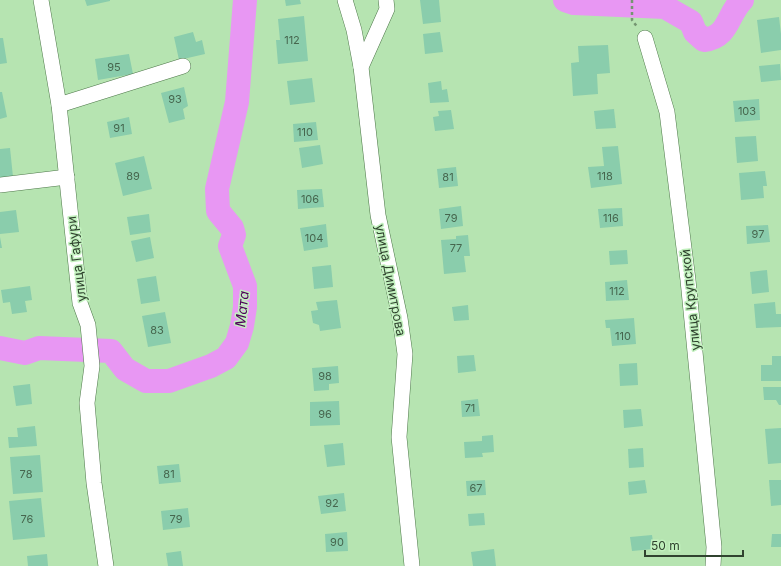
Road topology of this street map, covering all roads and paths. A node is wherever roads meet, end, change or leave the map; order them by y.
1 (41, 0) edge
2 (345, 0) edge
3 (386, 0) edge
4 (632, 0) edge
5 (632, 20) dead end
6 (645, 38) dead end
7 (183, 66) dead end
8 (361, 67) junction
9 (59, 105) junction
10 (67, 177) junction
11 (0, 186) edge
12 (106, 566) edge
13 (412, 566) edge
14 (713, 566) edge

1 - 9 street, улица Гафури
2 - 8 street, улица Димитрова
3 - 8 street
4 - 5 path
6 - 14 street, улица Крупской
7 - 9 street
8 - 13 street, улица Димитрова
9 - 10 street, улица Гафури
10 - 11 street
10 - 12 street, улица Гафури

